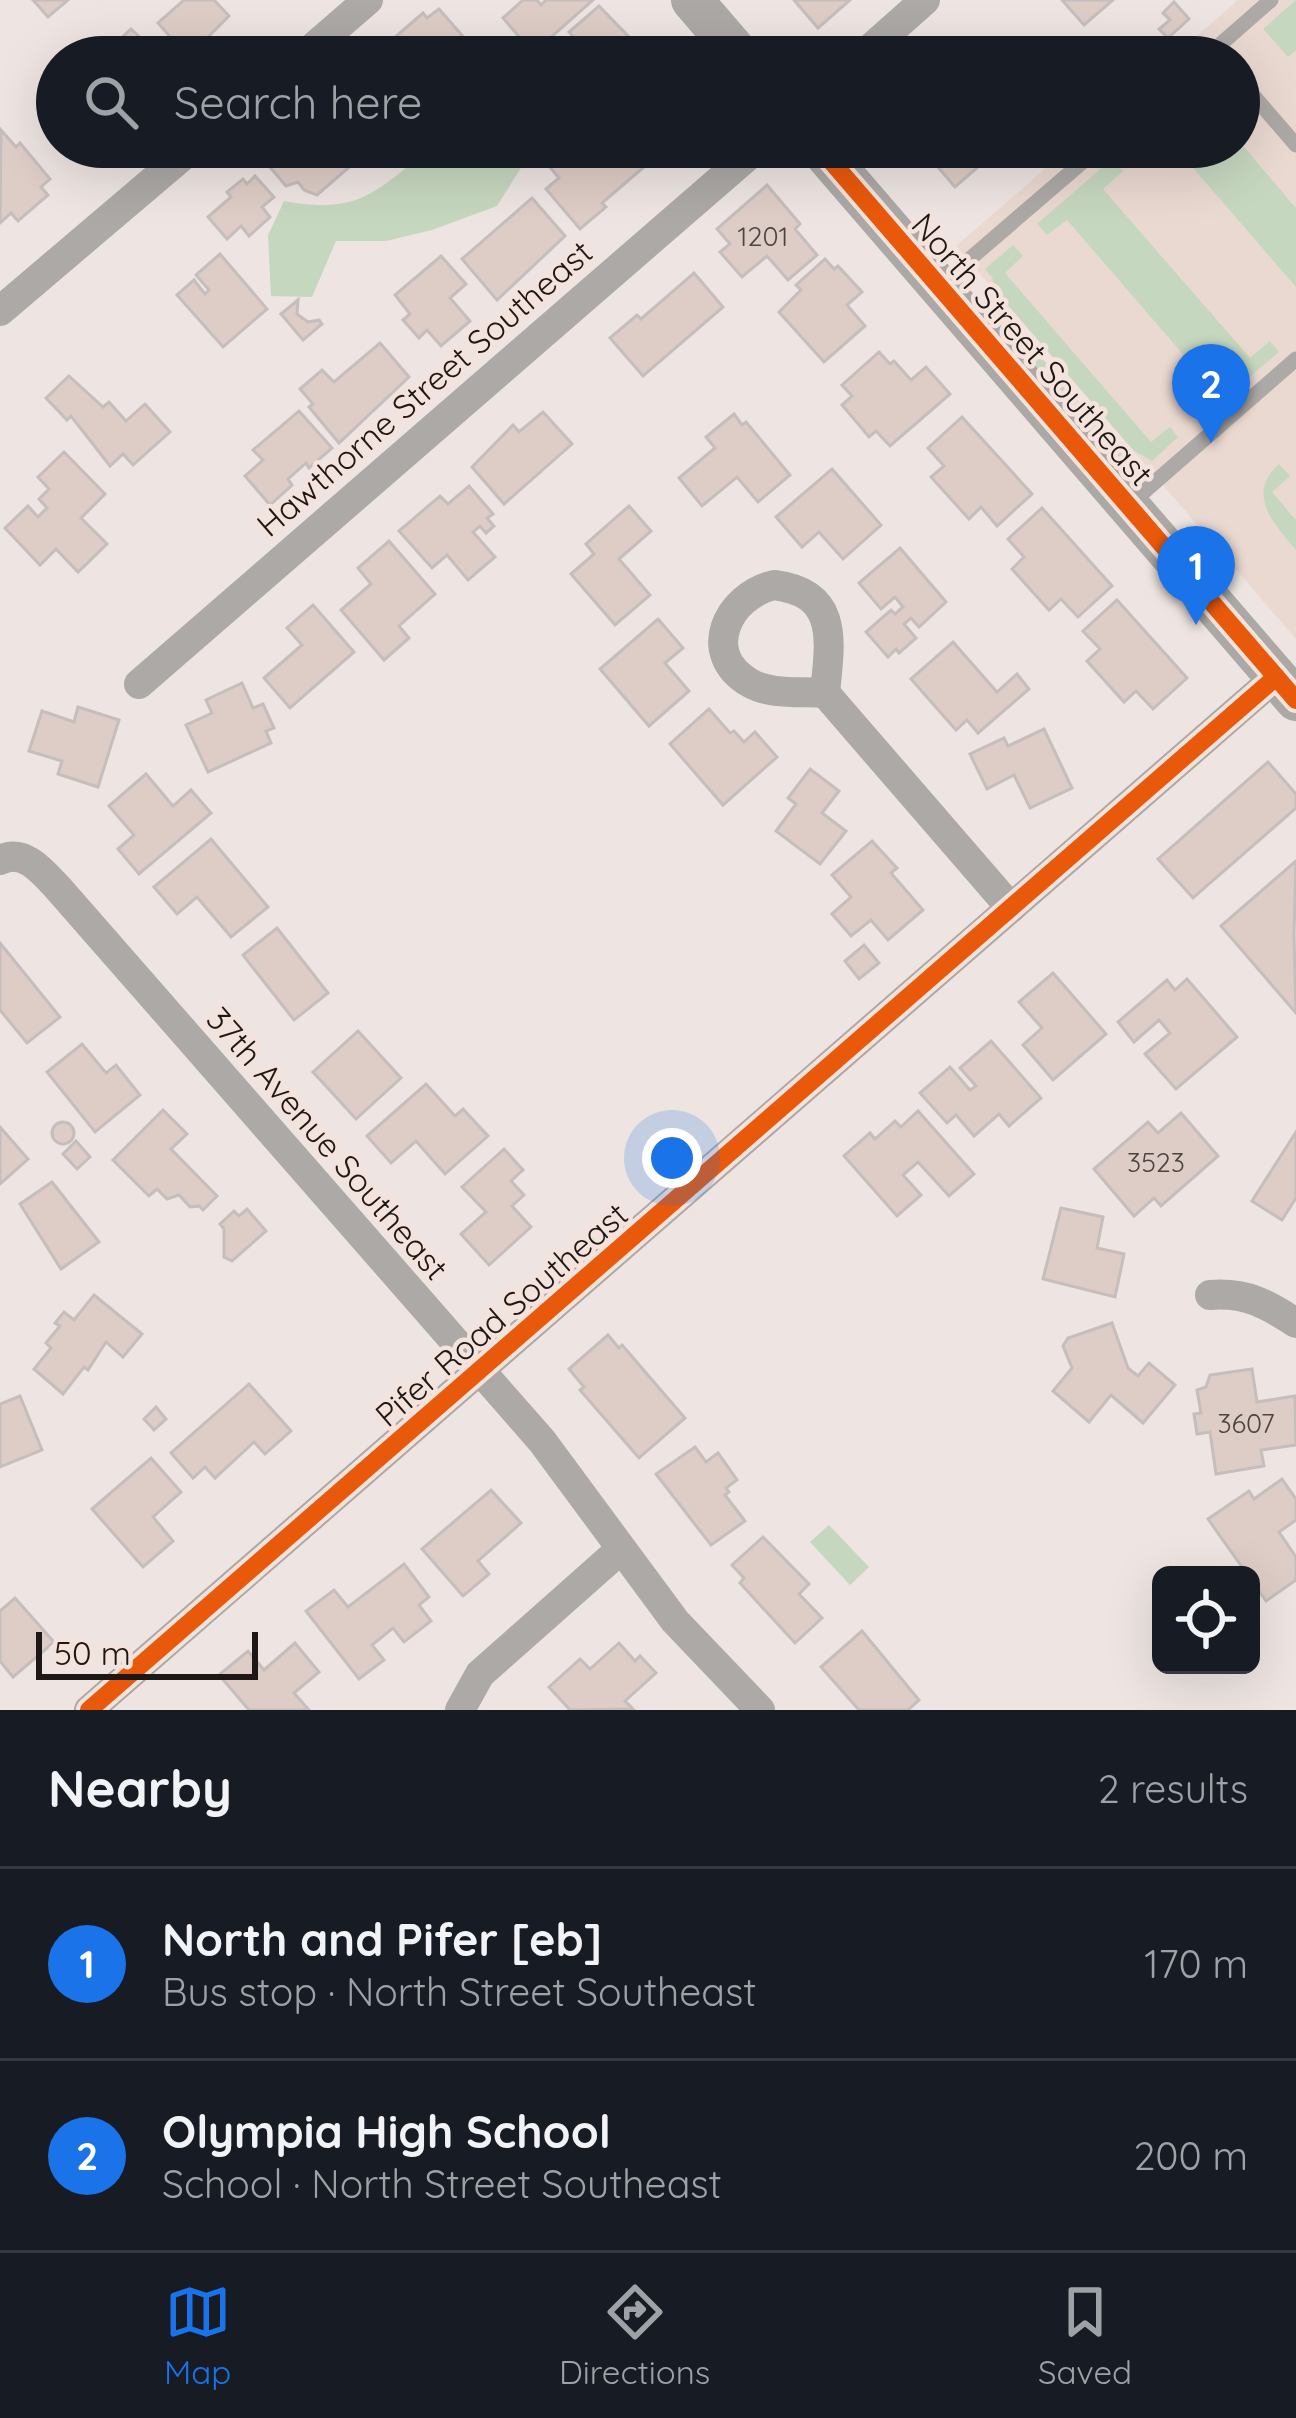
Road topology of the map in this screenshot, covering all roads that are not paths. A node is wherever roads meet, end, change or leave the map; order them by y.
1 (368, 0) edge
2 (692, 0) edge
3 (925, 0) edge
4 (1271, 0) edge
5 (326, 36) edge
6 (723, 36) edge
7 (885, 36) edge
8 (1234, 36) edge
9 (1260, 103) edge
10 (1296, 145) edge
11 (168, 168) edge
12 (734, 168) edge
13 (836, 168) edge
14 (1076, 168) edge
15 (939, 286) junction
16 (0, 310) edge
17 (1296, 359) edge
18 (1129, 506) junction
19 (139, 684) dead end
20 (1286, 688) edge
21 (825, 693) dead end
22 (8, 857) edge
23 (1011, 908) junction
24 (1210, 1294) dead end
25 (1296, 1323) edge
26 (480, 1372) junction
27 (620, 1550) junction
28 (89, 1710) edge
29 (460, 1710) edge
30 (760, 1710) edge

1 - 5 street
2 - 6 street
3 - 7 street
4 - 8 lane
9 - 10 lane
11 - 16 street
12 - 19 street, Hawthorne Street Southeast
13 - 15 street, North Street Southeast
14 - 15 lane
15 - 18 street, North Street Southeast
17 - 18 lane
18 - 20 street, North Street Southeast
20 - 23 street, Pifer Road Southeast
21 - 23 street
22 - 26 street, 37th Avenue Southeast
23 - 26 street, Pifer Road Southeast
24 - 25 street
26 - 27 street, 37th Avenue Southeast
26 - 28 street, Pifer Road Southeast
27 - 29 street
27 - 30 street, 37th Avenue Southeast

